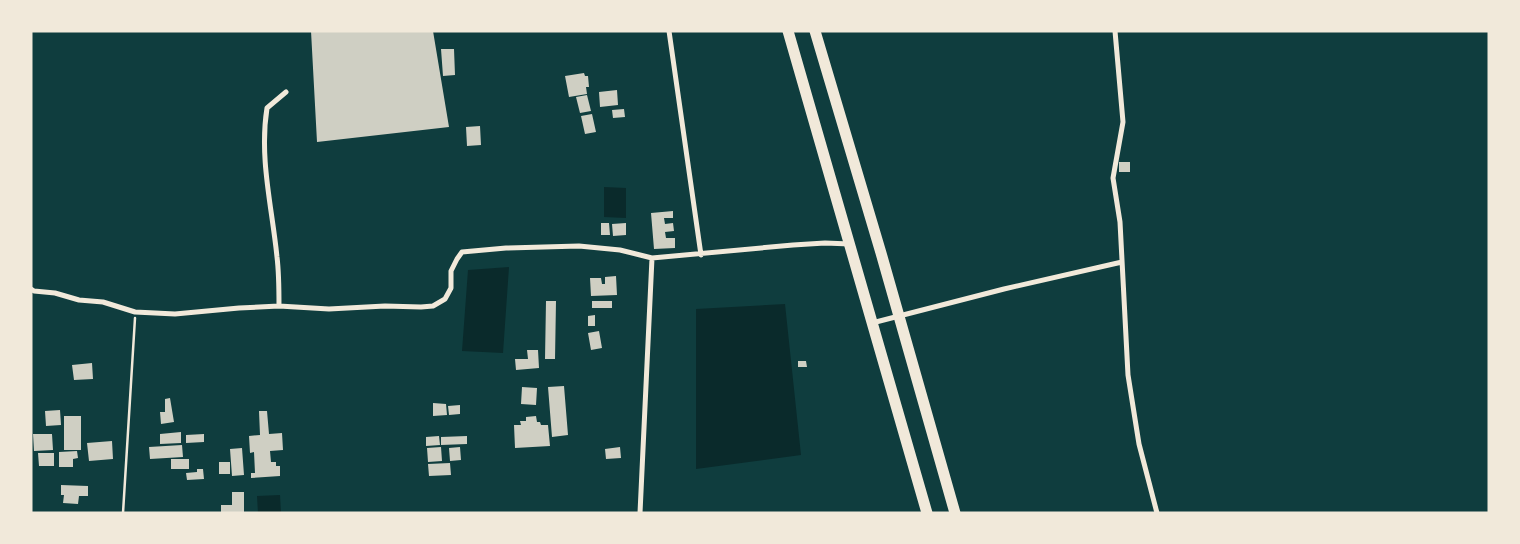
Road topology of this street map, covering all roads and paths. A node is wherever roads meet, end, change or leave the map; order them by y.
1 (669, 31) edge
2 (788, 31) edge
3 (815, 31) edge
4 (1115, 31) edge
5 (286, 92) dead end
6 (851, 244) junction
7 (701, 255) junction
8 (652, 258) junction
9 (1122, 262) junction
10 (31, 289) edge
11 (279, 306) junction
12 (135, 312) junction
13 (899, 315) junction
14 (872, 324) junction
15 (123, 513) edge
16 (640, 513) edge
17 (927, 513) edge
18 (955, 513) edge
19 (1157, 513) edge

1 - 7 street
2 - 6 highway
3 - 13 highway
4 - 9 street
5 - 11 street
6 - 7 street
6 - 14 highway
7 - 8 street
8 - 11 street
8 - 16 street
9 - 13 street
9 - 19 street
10 - 12 street
11 - 12 street
12 - 15 path
13 - 14 street
13 - 18 highway
14 - 17 highway

